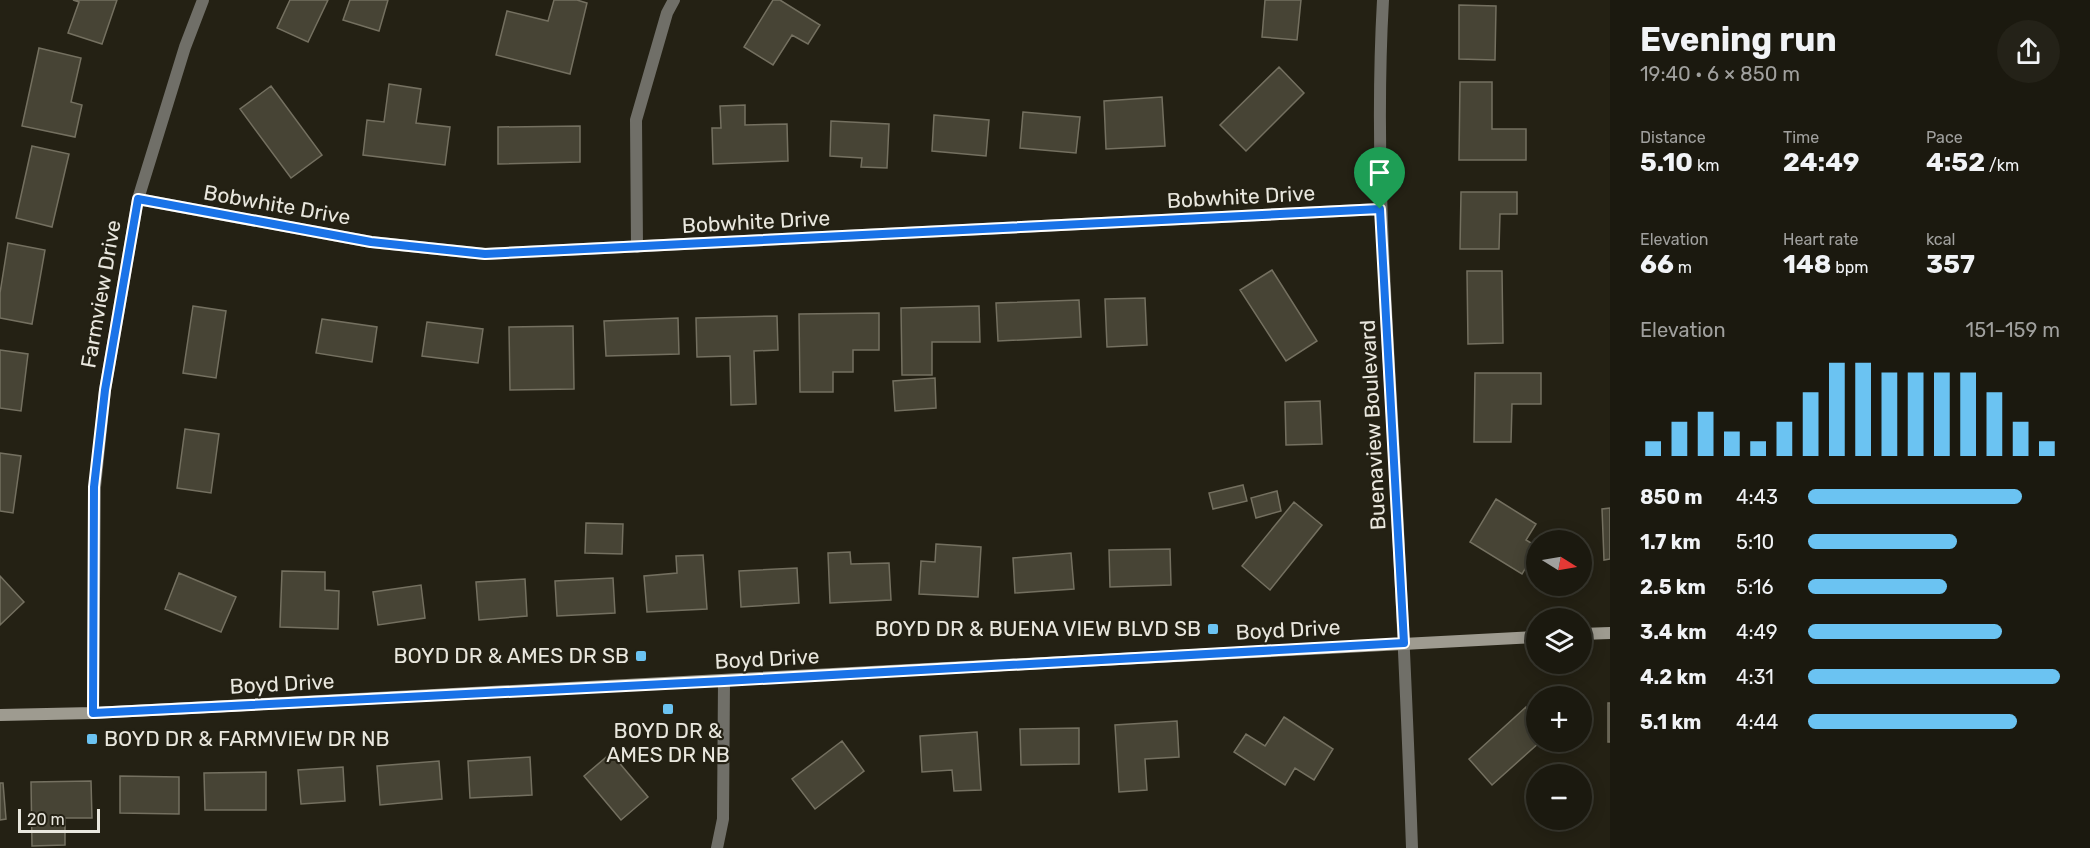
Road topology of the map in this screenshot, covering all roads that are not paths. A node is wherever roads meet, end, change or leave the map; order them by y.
1 (203, 0) edge
2 (674, 0) edge
3 (1383, 0) edge
4 (138, 199) junction
5 (1380, 209) junction
6 (636, 247) junction
7 (1610, 633) edge
8 (1592, 634) edge
9 (1526, 637) edge
10 (1404, 643) junction
11 (724, 681) junction
12 (93, 713) junction
13 (0, 715) edge
14 (717, 848) edge
15 (1412, 848) edge

1 - 4 street, Farmview Drive
2 - 6 street
3 - 5 street, Buenaview Boulevard
4 - 6 street, Bobwhite Drive
4 - 12 street, Farmview Drive
5 - 6 street, Bobwhite Drive
5 - 10 street, Buenaview Boulevard
7 - 8 street
9 - 10 street, Boyd Drive
10 - 11 street, Boyd Drive
10 - 15 street, Buenaview Boulevard
11 - 12 street, Boyd Drive
11 - 14 street
12 - 13 street, Boyd Drive

